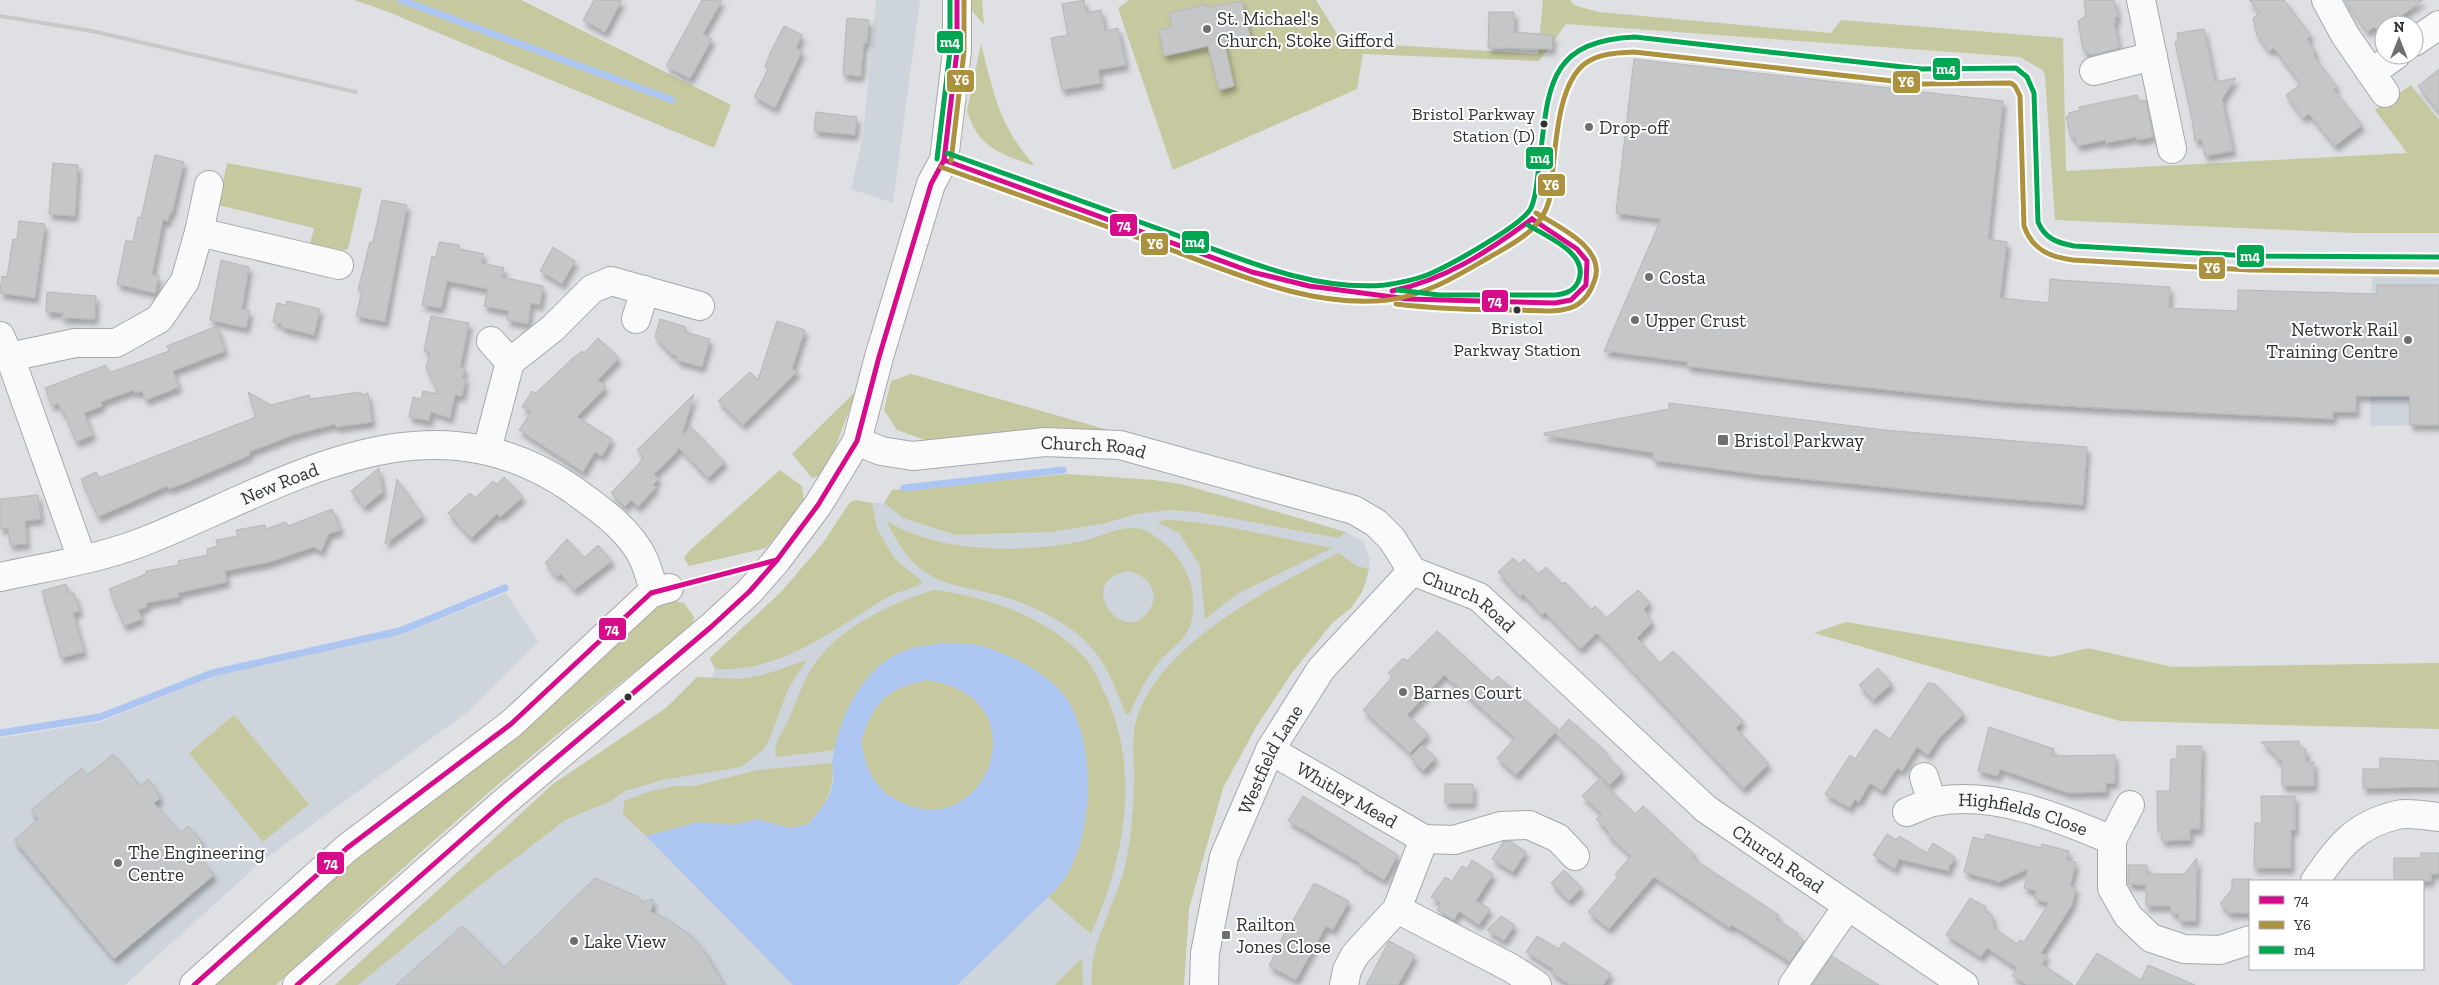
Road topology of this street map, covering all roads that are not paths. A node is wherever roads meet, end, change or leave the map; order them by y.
1 (957, 0) edge
2 (2141, 0) edge
3 (2326, 0) edge
4 (2439, 25) edge
5 (2424, 35) edge
6 (2153, 56) junction
7 (2390, 65) edge
8 (2094, 71) dead end
9 (2172, 149) dead end
10 (209, 185) dead end
11 (199, 232) junction
12 (323, 269) dead end
13 (645, 290) junction
14 (700, 306) dead end
15 (636, 319) dead end
16 (491, 340) dead end
17 (5, 346) edge
18 (510, 362) junction
19 (857, 440) junction
20 (488, 450) junction
21 (82, 559) junction
22 (1412, 571) junction
23 (0, 577) edge
24 (1270, 750) junction
25 (2130, 804) dead end
26 (1908, 812) dead end
27 (2439, 817) edge
28 (1424, 839) junction
29 (1567, 840) dead end
30 (2112, 840) junction
31 (2316, 880) edge
32 (1847, 907) junction
33 (1397, 909) junction
34 (2249, 940) edge
35 (194, 985) edge
36 (297, 985) edge
37 (1204, 985) edge
38 (1344, 985) edge
39 (1537, 985) edge
40 (1793, 985) edge
41 (1964, 985) edge

1 - 19 street
2 - 6 street
3 - 7 street
4 - 5 street
6 - 8 street
6 - 9 street
10 - 11 street
11 - 12 street
11 - 17 street
13 - 14 street
13 - 15 street
13 - 18 street
16 - 18 street
17 - 21 street
18 - 20 street
19 - 22 street, Church Road
19 - 36 street
20 - 21 street, New Road
20 - 35 street, New Road
21 - 23 street, New Road
22 - 24 street, Westfield Lane
22 - 32 street, Church Road
24 - 28 street, Whitley Mead
24 - 37 street, Westfield Lane
25 - 30 street, Highfields Close
26 - 30 street, Highfields Close
27 - 31 street
28 - 29 street, Whitley Mead
28 - 33 street
30 - 34 street, Highfields Close
32 - 40 street
32 - 41 street, Church Road
33 - 38 street
33 - 39 street

